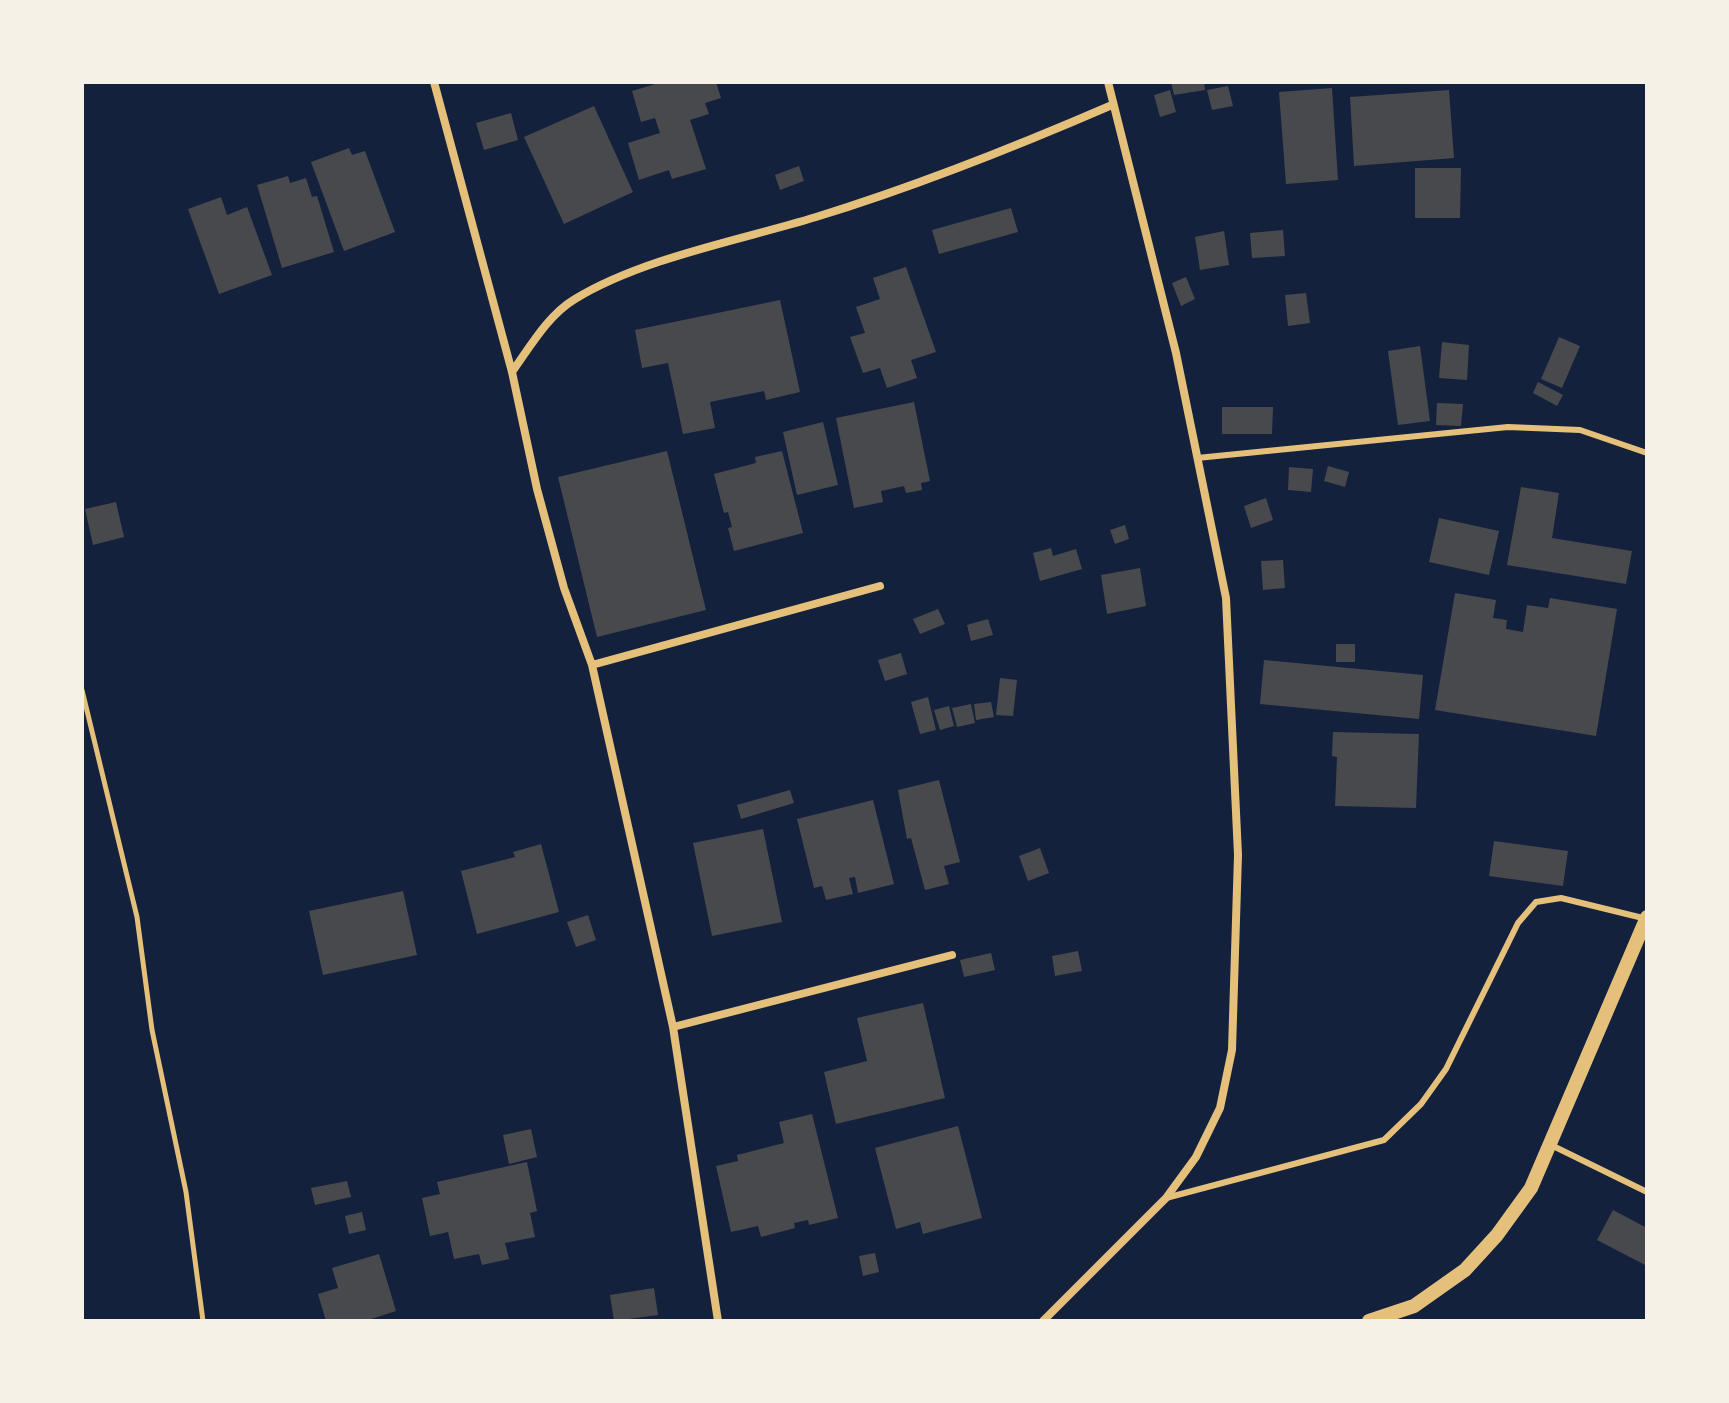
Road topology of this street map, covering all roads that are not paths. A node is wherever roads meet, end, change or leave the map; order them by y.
1 (434, 82) edge
2 (1108, 82) edge
3 (1112, 105) junction
4 (512, 372) junction
5 (1647, 453) edge
6 (1197, 458) junction
7 (880, 586) dead end
8 (592, 665) junction
9 (1647, 918) edge
10 (952, 955) dead end
11 (673, 1027) junction
12 (1551, 1145) junction
13 (1647, 1192) edge
14 (1166, 1198) junction
15 (718, 1321) edge
16 (1043, 1321) edge
17 (1369, 1321) edge

1 - 4 street
2 - 3 street
3 - 4 street
3 - 6 street
4 - 8 street
5 - 6 lane
6 - 14 street
7 - 8 street
8 - 11 street
9 - 12 street
9 - 14 lane
10 - 11 street
11 - 15 street
12 - 13 lane
12 - 17 street
14 - 16 street

